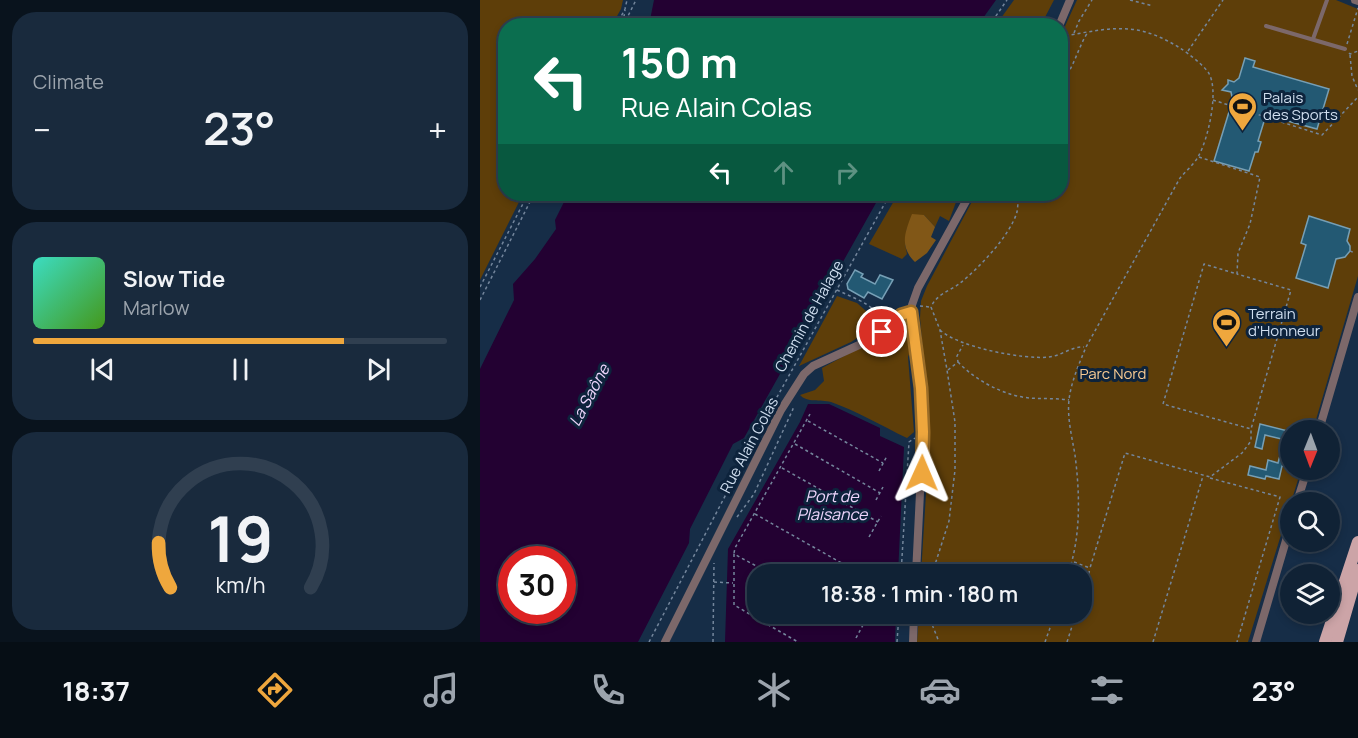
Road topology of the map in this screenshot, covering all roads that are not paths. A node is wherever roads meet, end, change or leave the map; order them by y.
1 (1070, 0) edge
2 (1327, 0) edge
3 (1062, 18) edge
4 (1266, 26) dead end
5 (1313, 39) junction
6 (1345, 49) road end
7 (966, 201) edge
8 (1358, 297) edge
9 (915, 311) junction
10 (1321, 420) edge
11 (1358, 542) edge
12 (1283, 552) edge
13 (916, 564) edge
14 (1358, 570) edge
15 (914, 624) edge
16 (665, 642) edge
17 (913, 642) edge
18 (1256, 642) edge
19 (1326, 642) edge
20 (1337, 642) edge

1 - 3 street
2 - 5 lane
4 - 5 lane
5 - 6 lane
7 - 9 street
8 - 10 street
9 - 13 street
9 - 16 street, Rue Alain Colas
11 - 19 main road
12 - 18 street
14 - 20 main road
15 - 17 street

